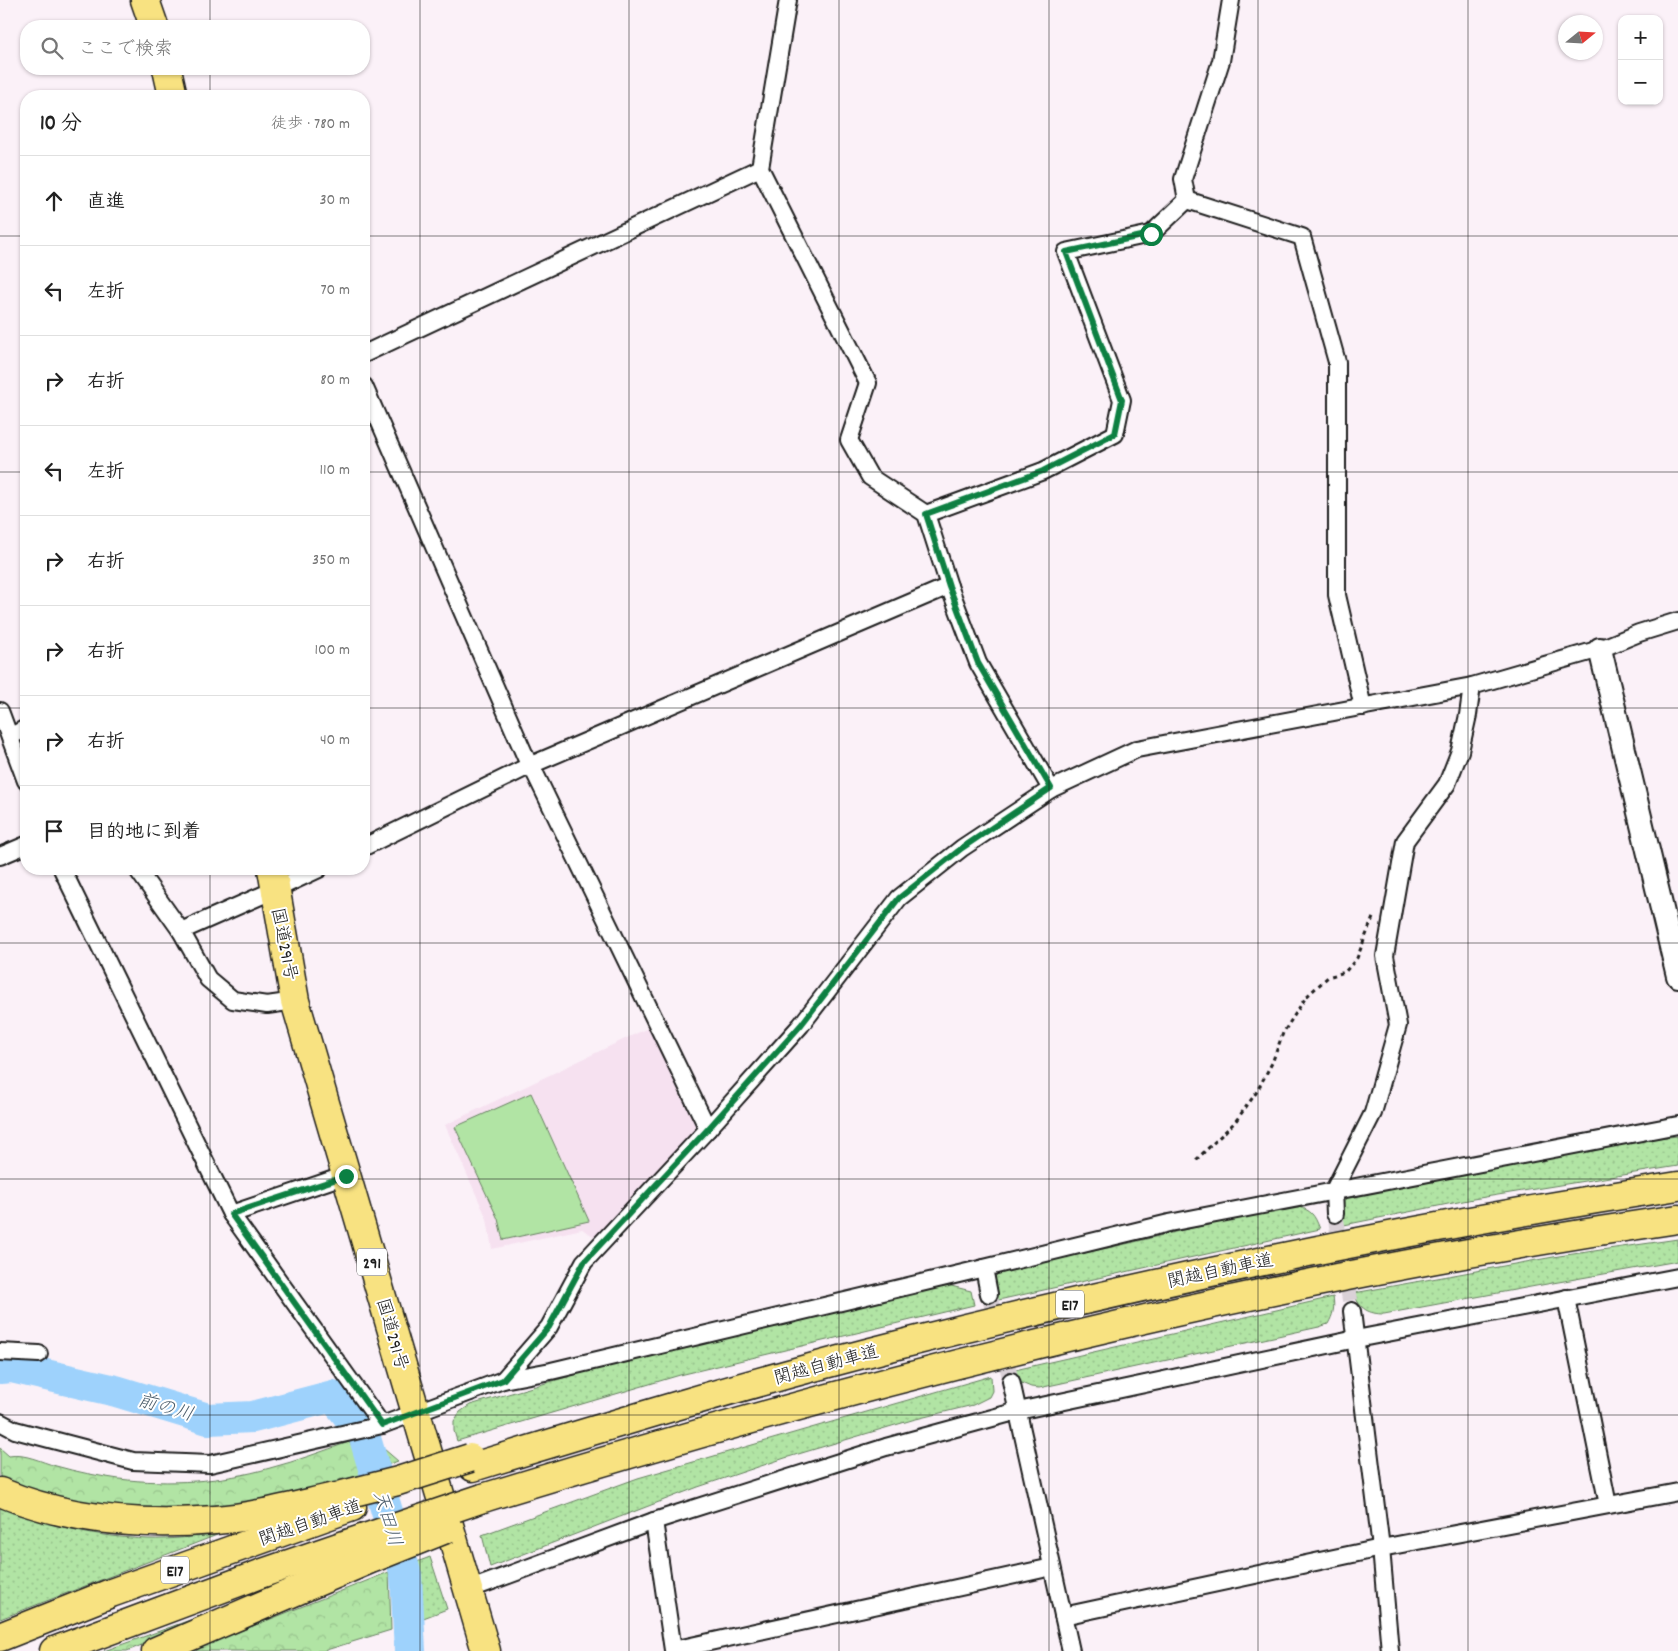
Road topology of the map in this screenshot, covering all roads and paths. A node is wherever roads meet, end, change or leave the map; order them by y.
1 (144, 0) edge
2 (788, 0) edge
3 (1231, 0) edge
4 (152, 20) edge
5 (168, 75) edge
6 (172, 90) edge
7 (760, 168) junction
8 (1187, 200) junction
9 (370, 351) edge
10 (370, 400) edge
11 (926, 514) junction
12 (949, 586) junction
13 (1678, 621) edge
14 (1600, 649) junction
15 (1472, 686) junction
16 (1363, 707) junction
17 (0, 711) edge
18 (20, 731) edge
19 (10, 737) junction
20 (20, 764) edge
21 (531, 766) junction
22 (1051, 788) junction
23 (370, 844) edge
24 (20, 848) edge
25 (0, 856) edge
26 (71, 875) edge
27 (141, 875) edge
28 (294, 875) edge
29 (273, 880) edge
30 (1374, 913) dead end
31 (180, 931) junction
32 (1678, 976) edge
33 (296, 1001) junction
34 (1678, 1124) edge
35 (708, 1129) junction
36 (1196, 1160) dead end
37 (346, 1176) junction
38 (1678, 1186) edge
39 (1334, 1190) junction
40 (231, 1214) junction
41 (1334, 1214) tunnel mouth
42 (1678, 1219) edge
43 (984, 1268) junction
44 (1678, 1277) edge
45 (989, 1294) tunnel mouth
46 (1566, 1298) junction
47 (1352, 1311) tunnel mouth
48 (1356, 1339) junction
49 (0, 1352) edge
50 (39, 1354) dead end
51 (503, 1380) junction
52 (1011, 1382) tunnel mouth
53 (416, 1411) junction
54 (1018, 1411) junction
55 (0, 1422) edge
56 (382, 1425) junction
57 (0, 1492) edge
58 (1678, 1492) edge
59 (347, 1501) junction
60 (1608, 1505) junction
61 (654, 1521) junction
62 (368, 1548) junction
63 (1381, 1548) junction
64 (1052, 1567) junction
65 (468, 1590) junction
66 (1063, 1616) junction
67 (0, 1637) edge
68 (54, 1651) edge
69 (156, 1651) edge
70 (486, 1651) edge
71 (1070, 1651) edge
72 (1390, 1651) edge

1 - 4 highway
2 - 7 street
3 - 8 street
5 - 6 highway
7 - 9 street
7 - 11 street
8 - 11 street
8 - 16 street
10 - 21 street
11 - 12 street
12 - 21 street
12 - 22 street
13 - 14 street
14 - 15 street
14 - 32 street
15 - 16 street
15 - 39 street
16 - 22 street
17 - 19 street
18 - 19 street
19 - 20 street
21 - 23 street
21 - 35 street
22 - 35 street
24 - 25 street
26 - 40 street
27 - 31 street
28 - 29 street
29 - 31 street
29 - 33 highway, 国道291号 / 291
30 - 36 path
31 - 33 street
33 - 37 highway, 国道291号 / 291
34 - 39 street
35 - 51 street
37 - 40 street
37 - 53 highway, 国道291号 / 291
38 - 59 highway, 関越自動車道 / E17
39 - 41 street
39 - 43 street
40 - 56 street
42 - 62 highway, 関越自動車道 / E17, bridge
43 - 45 street
43 - 51 street
44 - 46 street
46 - 48 street
46 - 60 street
47 - 48 street
48 - 54 street
48 - 63 street
49 - 50 street
51 - 53 street
52 - 54 street
53 - 56 street
53 - 65 highway, 国道291号 / 291
54 - 61 street
54 - 64 street
55 - 56 street
57 - 59 highway
58 - 60 street
59 - 67 highway, 関越自動車道 / E17
60 - 63 street
61 - 64 street
61 - 65 street
62 - 68 highway, 関越自動車道 / E17
62 - 69 highway
63 - 66 street
63 - 72 street
64 - 66 street
65 - 70 highway, 国道291号 / 291
66 - 71 street

